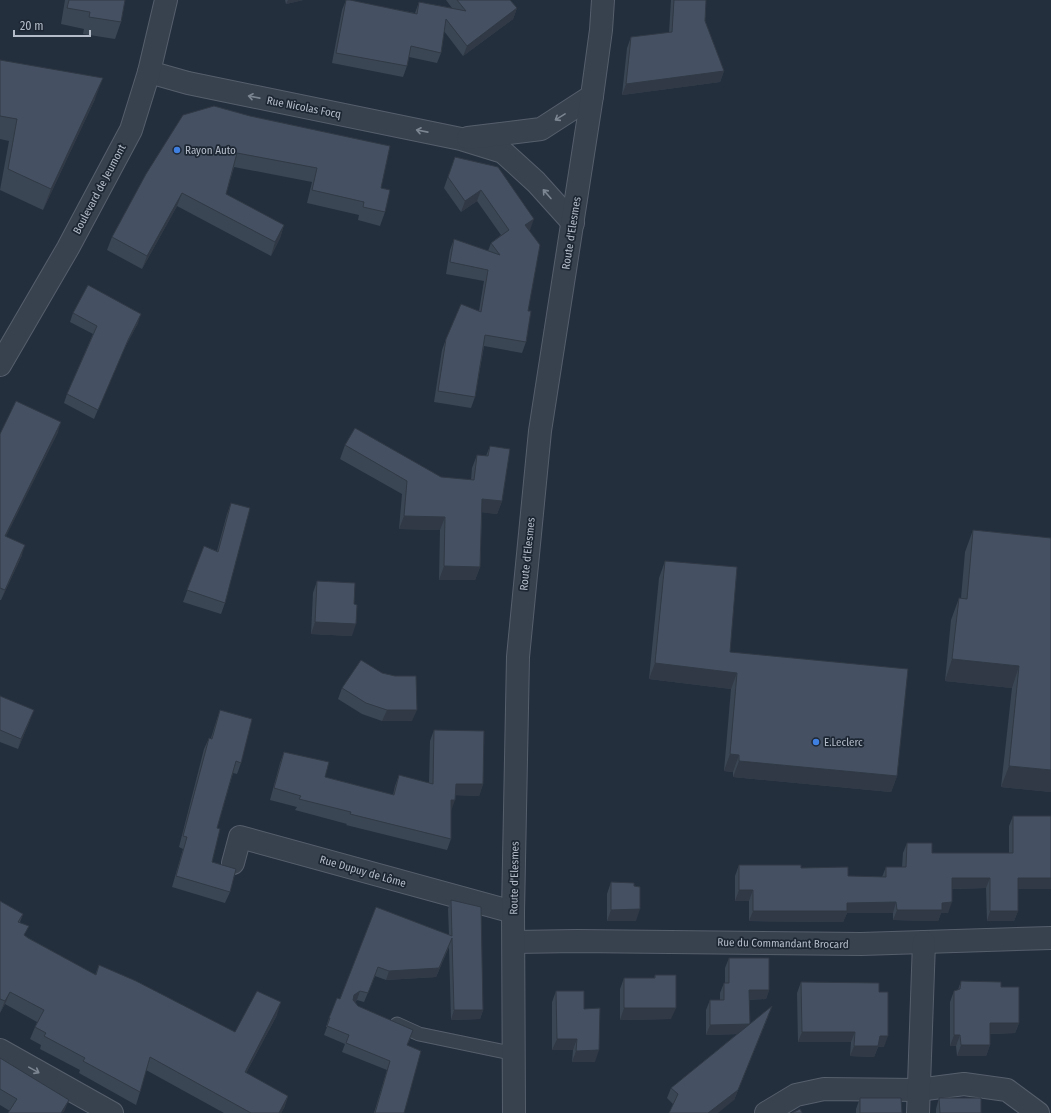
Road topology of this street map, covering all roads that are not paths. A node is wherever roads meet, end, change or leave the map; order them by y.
1 (166, 0) edge
2 (603, 0) edge
3 (149, 72) junction
4 (592, 96) junction
5 (461, 139) junction
6 (573, 223) junction
7 (0, 365) edge
8 (232, 863) dead end
9 (513, 912) junction
10 (1051, 938) edge
11 (514, 942) junction
12 (924, 942) junction
13 (385, 1019) edge
14 (0, 1050) edge
15 (515, 1054) junction
16 (918, 1090) junction
17 (112, 1113) edge
18 (514, 1113) edge
19 (766, 1113) edge
20 (918, 1113) edge
21 (1038, 1113) edge

1 - 3 street, Boulevard de Jeumont
2 - 4 street, Route d'Elesmes
5 -> 3 street, Rue Nicolas Focq
3 - 7 street, Boulevard de Jeumont
4 -> 5 street, Rue Nicolas Focq
4 - 6 street, Route d'Elesmes
6 -> 5 street, Rue Nicolas Focq
6 - 9 street, Route d'Elesmes
8 - 9 street, Rue Dupuy de Lôme
9 - 11 street, Route d'Elesmes
10 - 12 street, Rue du Commandant Brocard
11 - 12 street, Rue du Commandant Brocard
11 - 15 street, Route d'Elesmes
12 - 16 street
13 - 15 lane
14 -> 17 street
15 - 18 street, Route d'Elesmes
16 - 19 street
16 - 20 street
16 - 21 street

